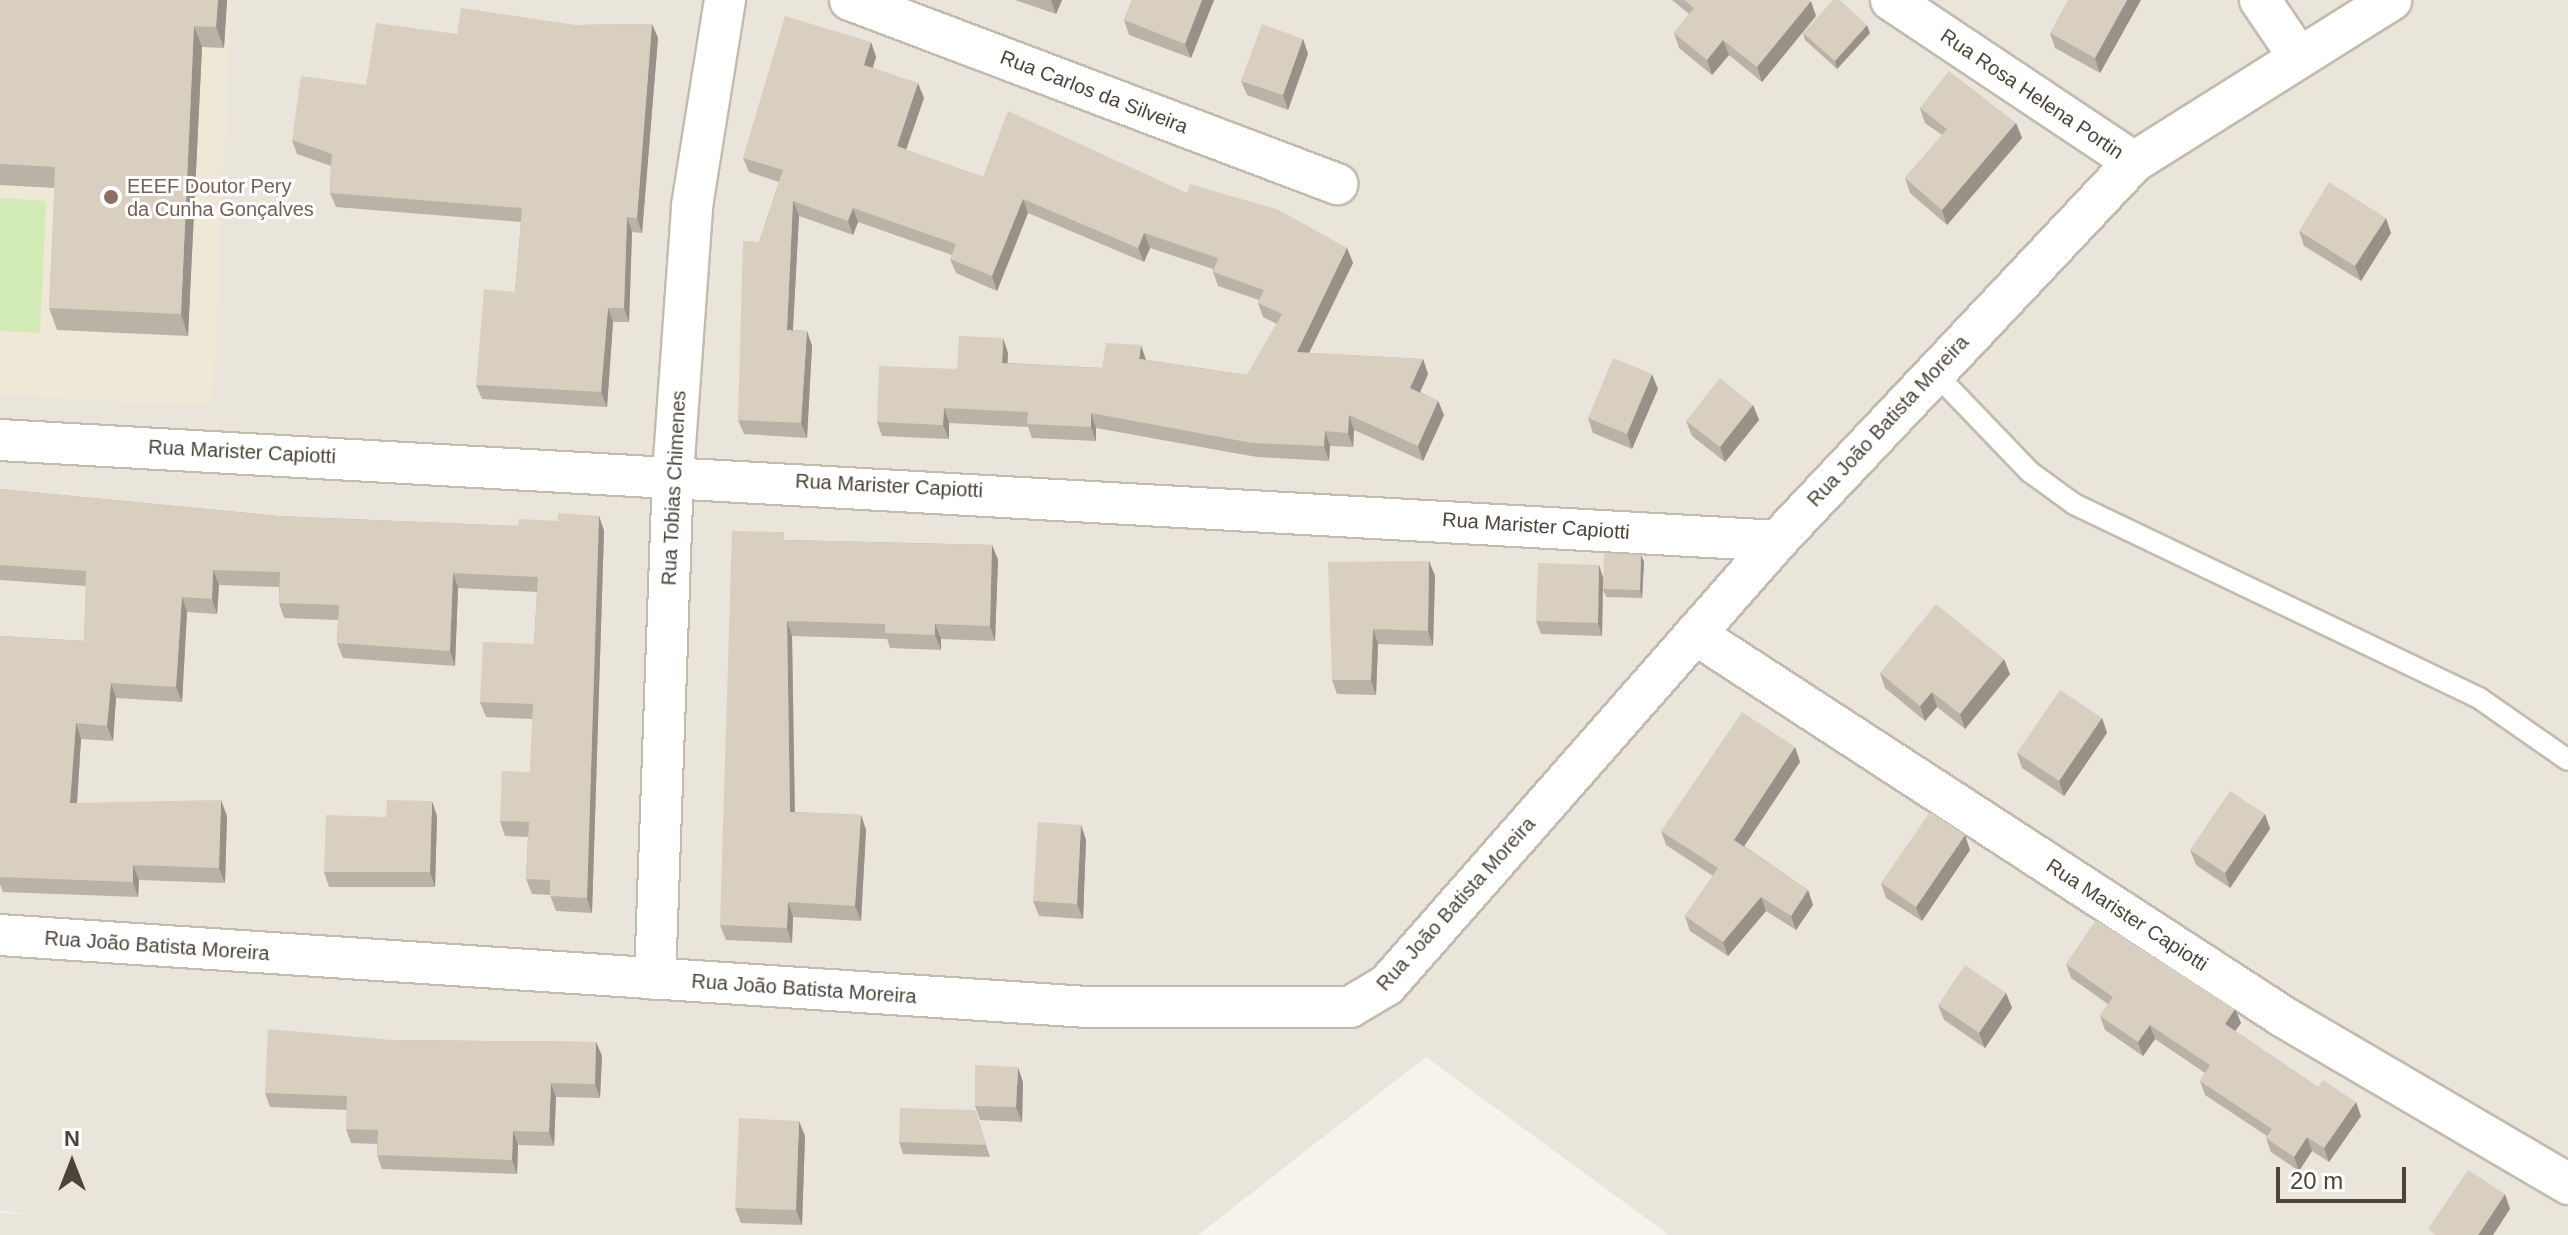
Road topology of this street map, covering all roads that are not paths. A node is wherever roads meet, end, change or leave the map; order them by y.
1 (725, 0) edge
2 (850, 0) edge
3 (1891, 0) edge
4 (2260, 0) edge
5 (2391, 0) edge
6 (2298, 56) junction
7 (2134, 162) junction
8 (1337, 184) dead end
9 (1933, 371) junction
10 (0, 440) edge
11 (673, 474) junction
12 (1777, 541) junction
13 (1695, 634) junction
14 (2568, 760) edge
15 (0, 935) edge
16 (655, 979) junction
17 (2568, 1184) edge

1 - 11 street, Rua Tobias Chimenes
2 - 8 street, Rua Carlos da Silveira
3 - 7 street, Rua Rosa Helena Portin
4 - 6 street
5 - 6 street, Rua João Batista Moreira
6 - 7 street, Rua João Batista Moreira
7 - 9 street, Rua João Batista Moreira
9 - 12 street, Rua João Batista Moreira
9 - 14 lane
10 - 11 street, Rua Marister Capiotti
11 - 12 street, Rua Marister Capiotti
11 - 16 street, Rua Tobias Chimenes
12 - 13 street, Rua João Batista Moreira
13 - 16 street, Rua João Batista Moreira
13 - 17 street, Rua Marister Capiotti
15 - 16 street, Rua João Batista Moreira

